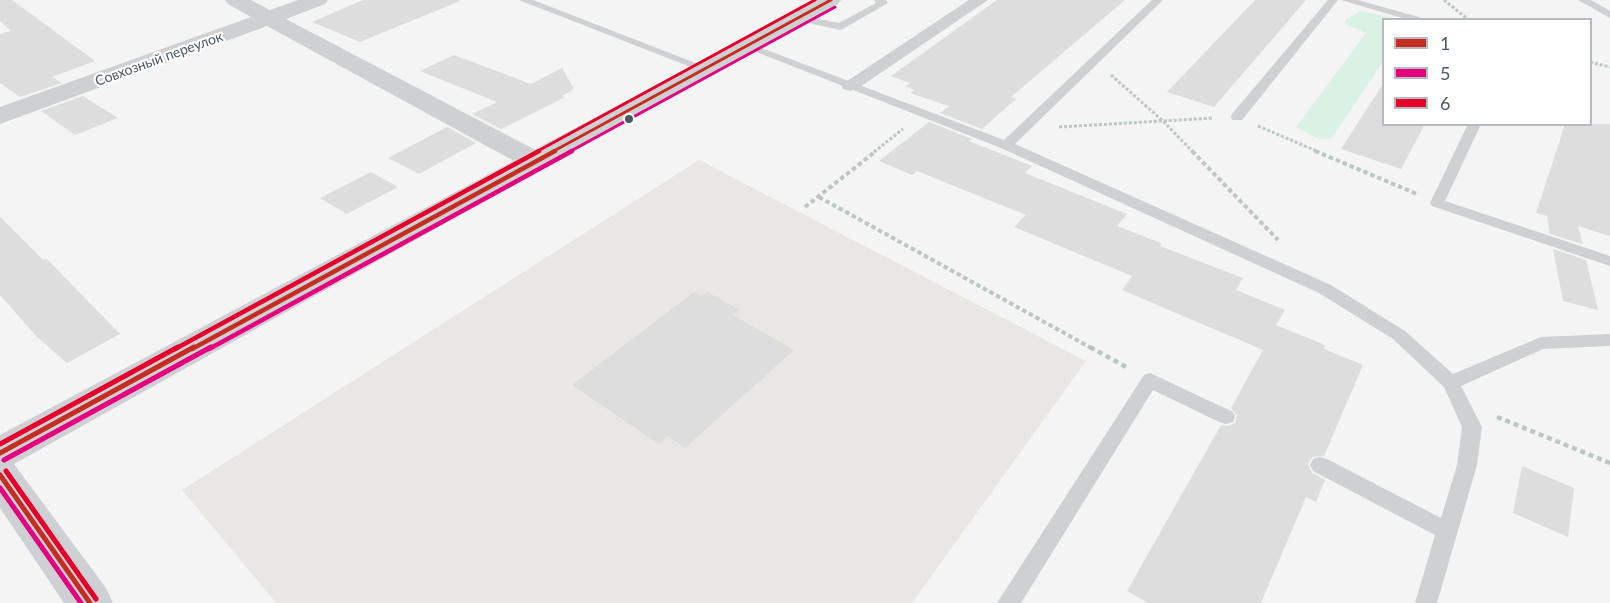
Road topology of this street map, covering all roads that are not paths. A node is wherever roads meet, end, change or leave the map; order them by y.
1 (235, 0) edge
2 (318, 0) edge
3 (524, 0) edge
4 (831, 0) edge
5 (879, 0) edge
6 (980, 0) edge
7 (1158, 0) edge
8 (1333, 0) edge
9 (1346, 0) edge
10 (1583, 0) edge
11 (1610, 15) edge
12 (798, 18) junction
13 (1416, 18) edge
14 (268, 19) junction
15 (747, 46) junction
16 (705, 69) junction
17 (850, 85) junction
18 (0, 116) edge
19 (1237, 117) road end
20 (1474, 126) edge
21 (1006, 145) junction
22 (535, 161) junction
23 (1610, 261) edge
24 (1610, 340) edge
25 (1451, 384) junction
26 (1226, 417) dead end
27 (0, 453) edge
28 (1320, 465) dead end
29 (0, 475) edge
30 (1447, 531) junction
31 (90, 603) edge
32 (1008, 603) edge
33 (1426, 603) edge

1 - 14 street
2 - 14 street, Совхозный переулок
3 - 16 lane
4 - 12 main road
5 - 12 lane
6 - 17 street
7 - 21 lane
8 - 19 lane
9 - 13 lane
10 - 11 lane
12 - 15 main road
14 - 18 street, Совхозный переулок
14 - 22 street
15 - 16 main road
15 - 17 lane
16 - 22 main road
17 - 21 lane
20 - 23 lane
21 - 25 lane
22 - 27 main road
24 - 25 lane
25 - 30 lane
26 - 32 lane
28 - 30 lane
29 - 31 main road
30 - 33 lane

